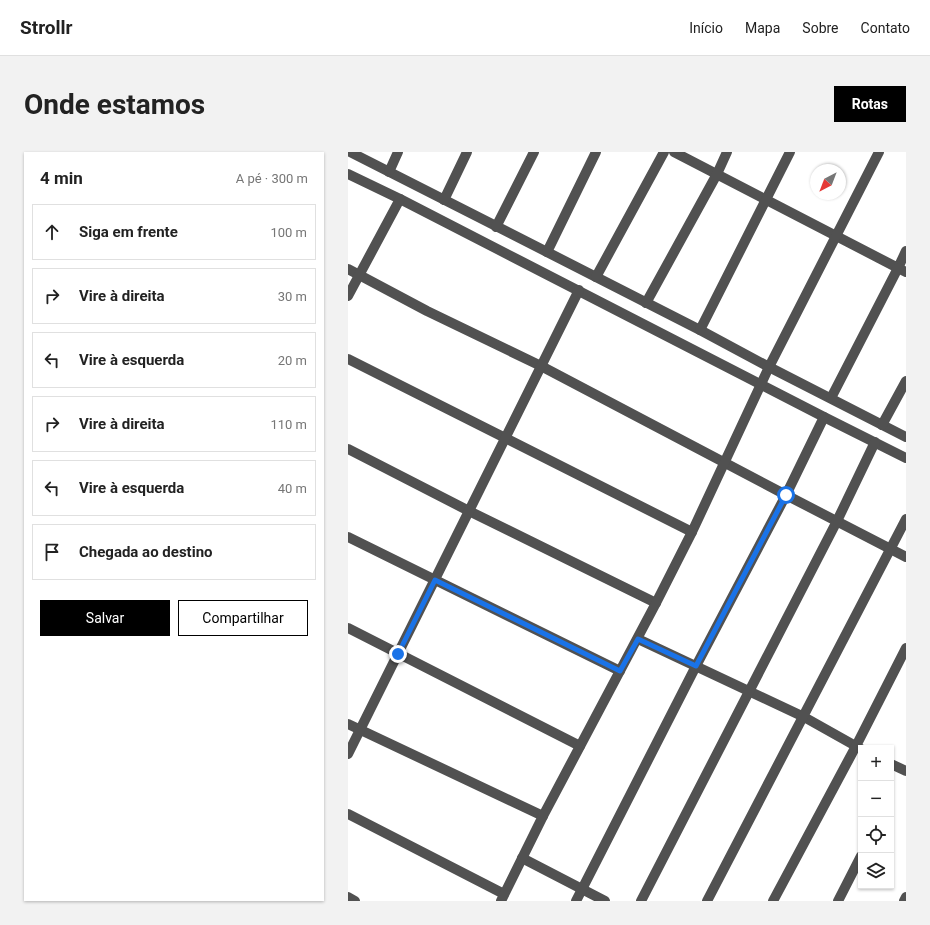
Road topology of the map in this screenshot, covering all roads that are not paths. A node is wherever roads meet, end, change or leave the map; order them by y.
1 (350, 152) edge
2 (398, 152) edge
3 (467, 152) edge
4 (534, 152) edge
5 (596, 152) edge
6 (664, 152) edge
7 (674, 152) edge
8 (727, 152) edge
9 (790, 152) edge
10 (879, 152) edge
11 (389, 172) junction
12 (348, 174) edge
13 (717, 174) junction
14 (400, 199) junction
15 (766, 199) junction
16 (444, 200) junction
17 (496, 226) junction
18 (835, 236) junction
19 (906, 251) edge
20 (548, 252) junction
21 (348, 269) edge
22 (902, 270) edge
23 (359, 275) junction
24 (596, 277) junction
25 (579, 290) junction
26 (348, 296) edge
27 (646, 303) junction
28 (700, 330) junction
29 (348, 359) edge
30 (541, 366) junction
31 (769, 367) junction
32 (906, 381) edge
33 (761, 384) junction
34 (831, 398) junction
35 (824, 417) junction
36 (882, 425) junction
37 (906, 437) edge
38 (505, 438) junction
39 (875, 442) junction
40 (348, 449) edge
41 (906, 458) edge
42 (724, 462) junction
43 (786, 495) junction
44 (469, 511) junction
45 (906, 519) edge
46 (837, 521) junction
47 (692, 532) junction
48 (348, 537) edge
49 (890, 549) junction
50 (906, 557) edge
51 (435, 580) junction
52 (656, 603) junction
53 (348, 628) edge
54 (638, 639) junction
55 (906, 648) edge
56 (398, 654) junction
57 (696, 666) junction
58 (620, 671) junction
59 (748, 691) junction
60 (804, 717) junction
61 (348, 724) edge
62 (360, 730) junction
63 (860, 745) edge
64 (580, 746) junction
65 (858, 746) edge
66 (858, 749) edge
67 (348, 754) edge
68 (894, 765) edge
69 (905, 768) edge
70 (348, 814) edge
71 (543, 816) junction
72 (522, 858) junction
73 (858, 862) edge
74 (582, 889) junction
75 (348, 897) edge
76 (906, 897) edge
77 (503, 898) edge
78 (355, 901) edge
79 (576, 901) edge
80 (605, 901) edge
81 (641, 901) edge
82 (707, 901) edge
83 (773, 901) edge
84 (838, 901) edge
85 (904, 901) edge

1 - 11 street
2 - 11 street
3 - 16 street
4 - 17 street
5 - 20 street
6 - 24 street
7 - 13 street
8 - 13 street
9 - 15 street
10 - 18 street
11 - 16 street
12 - 14 street
13 - 15 street
13 - 27 street
14 - 23 street
14 - 25 street
15 - 18 street
15 - 28 street
16 - 17 street
17 - 20 street
18 - 22 street
18 - 31 street
19 - 22 street
20 - 24 street
21 - 23 street
22 - 34 street
23 - 26 street
23 - 30 street
24 - 27 street
25 - 30 street
25 - 33 street
27 - 28 street
28 - 31 street
29 - 38 street
30 - 38 street
30 - 42 street
31 - 33 street
31 - 34 street
32 - 36 street
33 - 35 street
33 - 42 street
34 - 36 street
35 - 39 street
35 - 43 street
36 - 37 street
38 - 44 street
38 - 47 street
39 - 41 street
39 - 46 street
40 - 44 street
42 - 43 street
42 - 47 street
43 - 46 street
43 - 57 street
44 - 51 street
44 - 52 street
45 - 49 street
46 - 49 street
46 - 59 street
47 - 52 street
48 - 51 street
49 - 50 street
49 - 60 street
51 - 56 street
51 - 58 street
52 - 54 street
53 - 56 street
54 - 57 street
54 - 58 street
55 - 63 street
56 - 62 street
56 - 64 street
57 - 59 street
57 - 74 street
58 - 64 street
59 - 60 street
59 - 81 street
60 - 65 street
60 - 82 street
61 - 62 street
62 - 67 street
62 - 71 street
64 - 71 street
66 - 83 street
68 - 69 street
70 - 77 street
71 - 72 street
72 - 74 street
72 - 77 street
73 - 84 street
74 - 79 street
74 - 80 street
75 - 78 street
76 - 85 street

